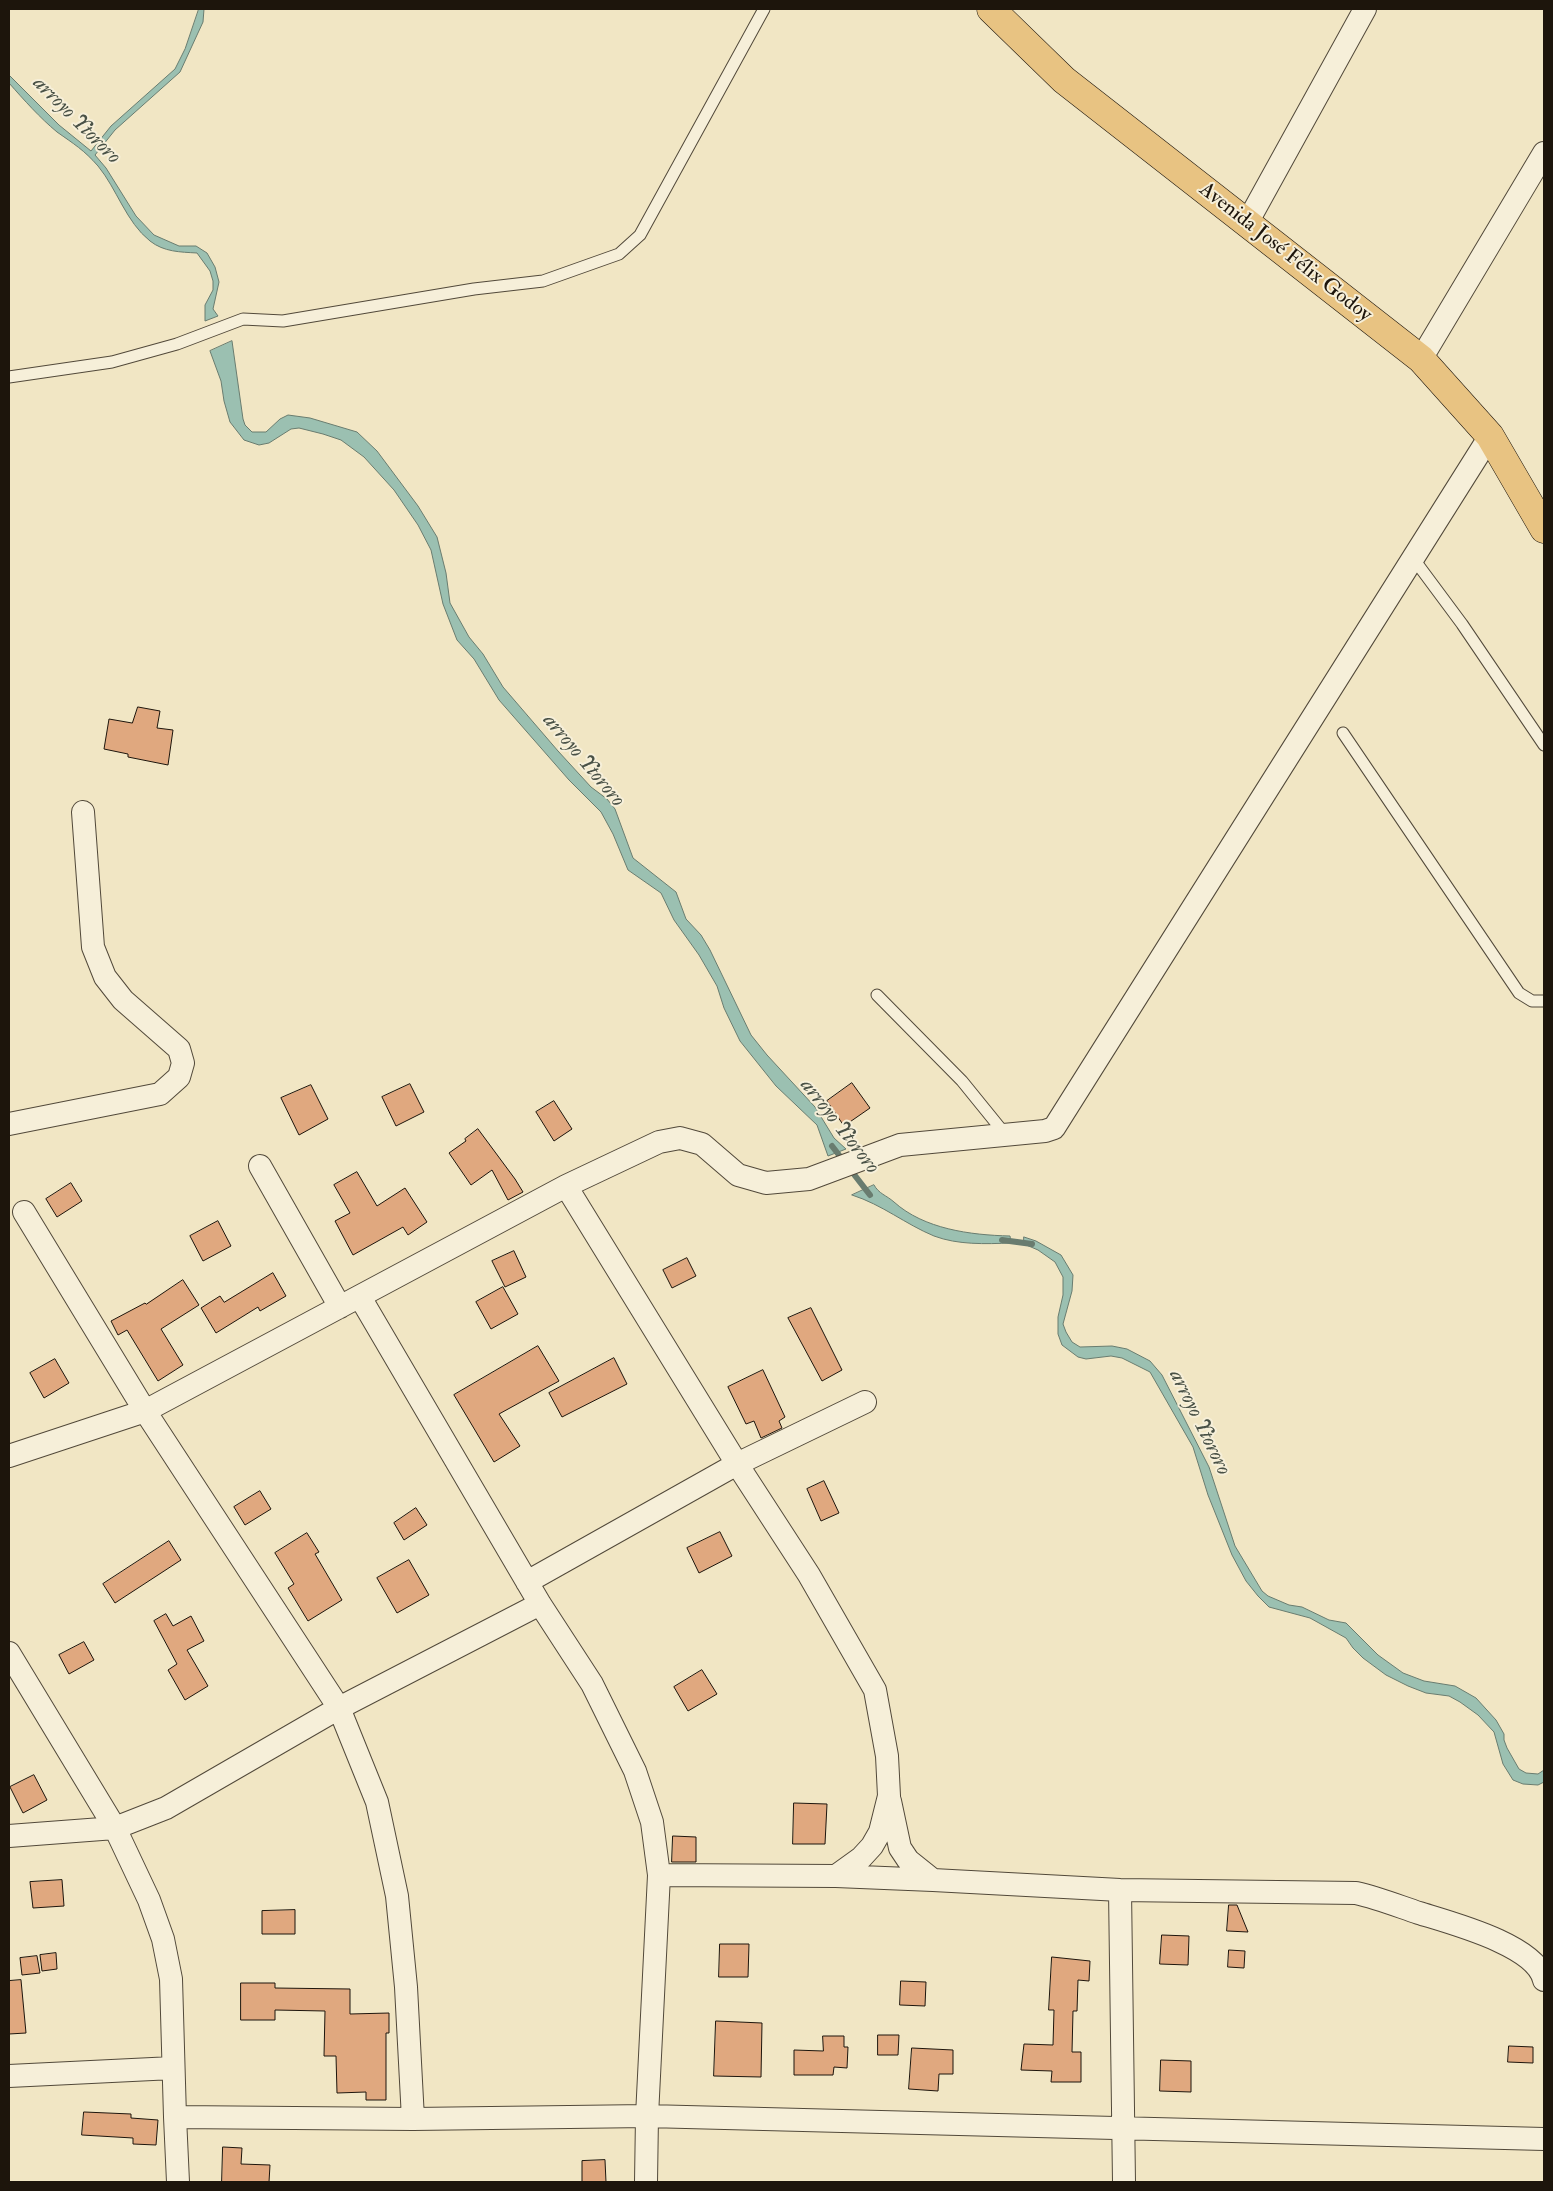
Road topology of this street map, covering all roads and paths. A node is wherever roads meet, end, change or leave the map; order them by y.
1 (764, 9) edge
2 (1365, 9) edge
3 (1002, 13) edge
4 (1544, 153) edge
5 (1247, 223) junction
6 (1421, 360) junction
7 (9, 378) edge
8 (1490, 436) junction
9 (1544, 529) edge
10 (1413, 558) junction
11 (1343, 733) dead end
12 (1544, 745) edge
13 (83, 812) dead end
14 (877, 995) dead end
15 (1544, 1001) edge
16 (9, 1124) edge
17 (1005, 1134) junction
18 (260, 1166) dead end
19 (566, 1186) junction
20 (24, 1212) dead end
21 (360, 1297) junction
22 (340, 1307) junction
23 (865, 1402) dead end
24 (145, 1411) junction
25 (9, 1456) edge
26 (737, 1464) junction
27 (527, 1582) junction
28 (540, 1604) junction
29 (9, 1653) edge
30 (340, 1708) junction
31 (889, 1796) junction
32 (115, 1828) junction
33 (9, 1836) edge
34 (659, 1875) junction
35 (836, 1876) junction
36 (933, 1880) junction
37 (1120, 1890) junction
38 (1544, 1974) edge
39 (173, 2068) junction
40 (9, 2076) edge
41 (647, 2116) junction
42 (175, 2117) junction
43 (413, 2119) junction
44 (1123, 2127) junction
45 (1544, 2139) edge
46 (178, 2182) edge
47 (646, 2182) edge
48 (1124, 2182) edge

1 - 7 lane
2 - 5 street
3 - 5 main road, Avenida José Félix Godoy
4 - 6 street
5 - 6 main road, Avenida José Félix Godoy
6 - 8 main road, Avenida José Félix Godoy
8 - 9 main road, Avenida José Félix Godoy
8 - 10 street
10 - 12 lane
10 - 17 street
11 - 15 lane
13 - 16 street
14 - 17 lane
17 - 19 street
18 - 22 street
19 - 21 street
19 - 26 street
20 - 24 street
21 - 22 street
21 - 27 street
22 - 24 street
23 - 26 street
24 - 25 street
24 - 30 street
26 - 27 street
26 - 31 street
27 - 28 street
28 - 30 street
28 - 34 street
29 - 32 street
30 - 32 street
30 - 43 street
31 - 35 street
31 - 36 street
32 - 33 street
32 - 39 street
34 - 35 street
34 - 41 street
35 - 36 street
36 - 37 street
37 - 38 street
37 - 44 street
39 - 40 street
39 - 42 street
41 - 43 street
41 - 44 street
41 - 47 street
42 - 43 street
42 - 46 street
44 - 45 street
44 - 48 street

